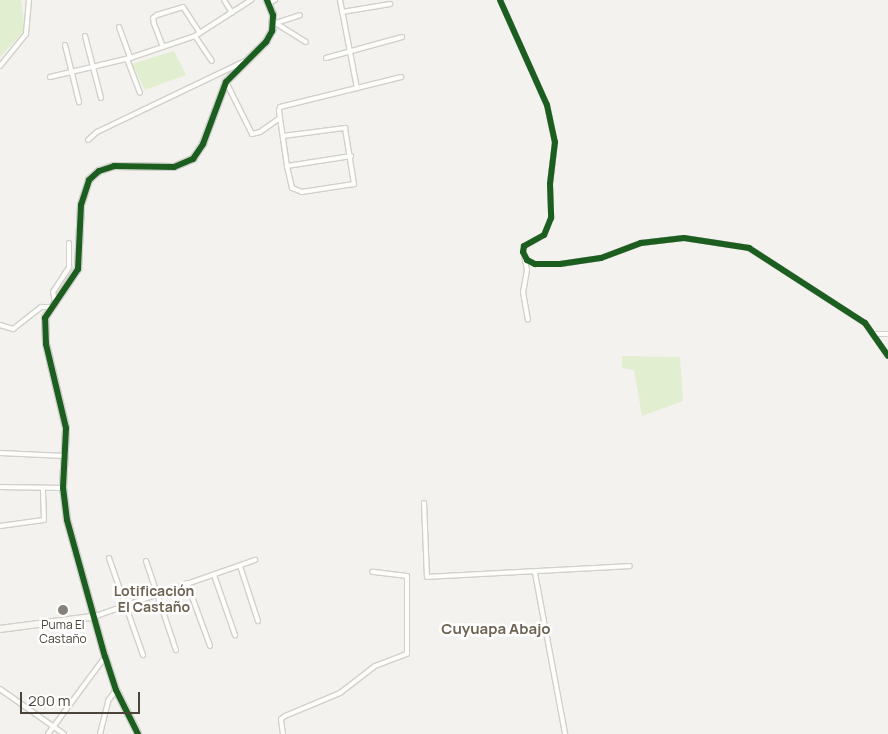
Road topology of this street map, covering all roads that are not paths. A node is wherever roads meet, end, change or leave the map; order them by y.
1 (28, 0) edge
2 (224, 0) edge
3 (251, 0) edge
4 (340, 0) edge
5 (500, 0) edge
6 (270, 1) edge
7 (390, 4) dead end
8 (232, 12) junction
9 (342, 12) junction
10 (300, 15) dead end
11 (275, 23) junction
12 (119, 27) dead end
13 (200, 32) junction
14 (85, 36) dead end
15 (195, 36) junction
16 (402, 37) dead end
17 (306, 42) dead end
18 (65, 45) dead end
19 (163, 47) junction
20 (350, 51) junction
21 (129, 58) junction
22 (326, 58) dead end
23 (212, 61) dead end
24 (245, 62) junction
25 (0, 66) edge
26 (93, 67) junction
27 (72, 72) junction
28 (50, 77) dead end
29 (401, 77) dead end
30 (226, 82) junction
31 (357, 88) junction
32 (140, 93) dead end
33 (101, 98) dead end
34 (79, 102) dead end
35 (280, 118) junction
36 (283, 136) junction
37 (88, 140) dead end
38 (352, 156) junction
39 (287, 166) junction
40 (69, 243) dead end
41 (524, 255) junction
42 (53, 304) junction
43 (528, 320) dead end
44 (0, 325) edge
45 (875, 334) junction
46 (888, 334) edge
47 (888, 356) edge
48 (0, 453) edge
49 (66, 456) junction
50 (0, 487) edge
51 (43, 488) junction
52 (63, 488) junction
53 (424, 503) dead end
54 (0, 526) edge
55 (108, 558) dead end
56 (255, 560) dead end
57 (146, 561) dead end
58 (240, 566) junction
59 (630, 566) dead end
60 (372, 572) dead end
61 (535, 573) junction
62 (214, 575) junction
63 (187, 584) junction
64 (157, 594) junction
65 (126, 606) junction
66 (93, 617) junction
67 (258, 621) dead end
68 (0, 629) edge
69 (235, 635) dead end
70 (210, 646) dead end
71 (176, 650) dead end
72 (143, 656) dead end
73 (105, 657) junction
74 (0, 689) edge
75 (116, 690) junction
76 (54, 726) junction
77 (48, 734) edge
78 (64, 734) edge
79 (100, 734) edge
80 (138, 734) edge
81 (283, 734) edge
82 (565, 734) edge

1 - 25 street
2 - 8 street
3 - 8 street
4 - 9 street
5 - 41 street
6 - 11 street
7 - 9 street
8 - 13 street
9 - 20 street
10 - 11 street
11 - 17 street
11 - 24 street
12 - 21 street
13 - 15 street
13 - 19 street
14 - 26 street
15 - 19 street
15 - 23 street
16 - 20 street
18 - 27 street
19 - 21 street
20 - 22 street
20 - 31 street
21 - 26 street
21 - 32 street
24 - 30 street
24 - 37 street
26 - 27 street
26 - 33 street
27 - 28 street
27 - 34 street
29 - 31 street
30 - 35 street
30 - 42 street
31 - 35 street
35 - 36 street
36 - 38 street
36 - 39 street
38 - 39 street
38 - 39 street
40 - 42 street
41 - 43 street
41 - 45 street
42 - 44 street
42 - 49 street
45 - 46 street
45 - 47 street
48 - 49 street
49 - 52 street
50 - 51 street
51 - 52 street
51 - 54 street
52 - 66 street
53 - 61 street
55 - 65 street
56 - 58 street
57 - 64 street
58 - 62 street
58 - 67 street
59 - 61 street
60 - 81 street
61 - 82 street
62 - 63 street
62 - 69 street
63 - 64 street
63 - 70 street
64 - 65 street
64 - 71 street
65 - 66 street
65 - 72 street
66 - 68 street
66 - 73 street
73 - 75 street
73 - 76 street
74 - 76 street
75 - 79 street
75 - 80 street
76 - 77 street
76 - 78 street

